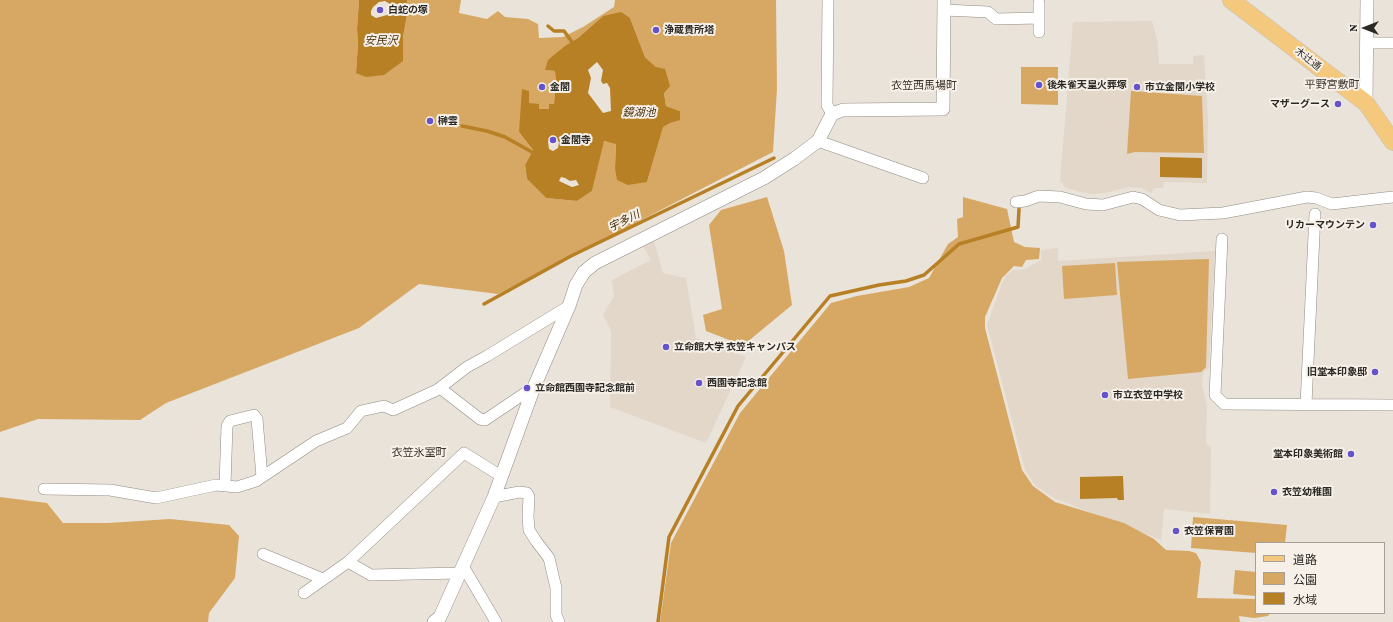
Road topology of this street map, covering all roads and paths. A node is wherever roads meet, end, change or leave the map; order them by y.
1 (828, 0) edge
2 (1232, 0) edge
3 (1367, 0) edge
4 (1039, 3) dead end
5 (944, 5) edge
6 (1039, 18) junction
7 (1039, 32) dead end
8 (1393, 43) edge
9 (1367, 44) junction
10 (1366, 103) junction
11 (832, 114) junction
12 (818, 141) junction
13 (1393, 142) edge
14 (923, 178) dead end
15 (1393, 197) edge
16 (1016, 202) dead end
17 (1315, 214) dead end
18 (1222, 239) dead end
19 (569, 306) junction
20 (534, 387) junction
21 (440, 388) junction
22 (1306, 404) junction
23 (1393, 405) edge
24 (501, 476) junction
25 (262, 478) junction
26 (225, 485) junction
27 (44, 488) dead end
28 (494, 497) junction
29 (263, 554) dead end
30 (348, 562) junction
31 (461, 569) junction
32 (323, 579) junction
33 (304, 593) dead end
34 (434, 622) edge
35 (496, 622) edge
36 (559, 622) edge

1 - 11 street
2 - 10 main road, 木辻通
3 - 9 street
4 - 6 street
5 - 6 street
5 - 11 street
6 - 7 street
8 - 9 street
9 - 10 street
10 - 13 main road, 木辻通
11 - 12 street
12 - 14 street
12 - 19 street
15 - 16 street
17 - 22 street
18 - 22 street
19 - 20 street
19 - 21 street
20 - 21 street
20 - 24 street
21 - 25 street
22 - 23 street
24 - 28 street
24 - 30 street
25 - 26 street
25 - 26 street
26 - 27 street
28 - 31 street
28 - 36 street
29 - 32 street
30 - 31 street
30 - 32 street
31 - 34 street
31 - 35 street
32 - 33 street

